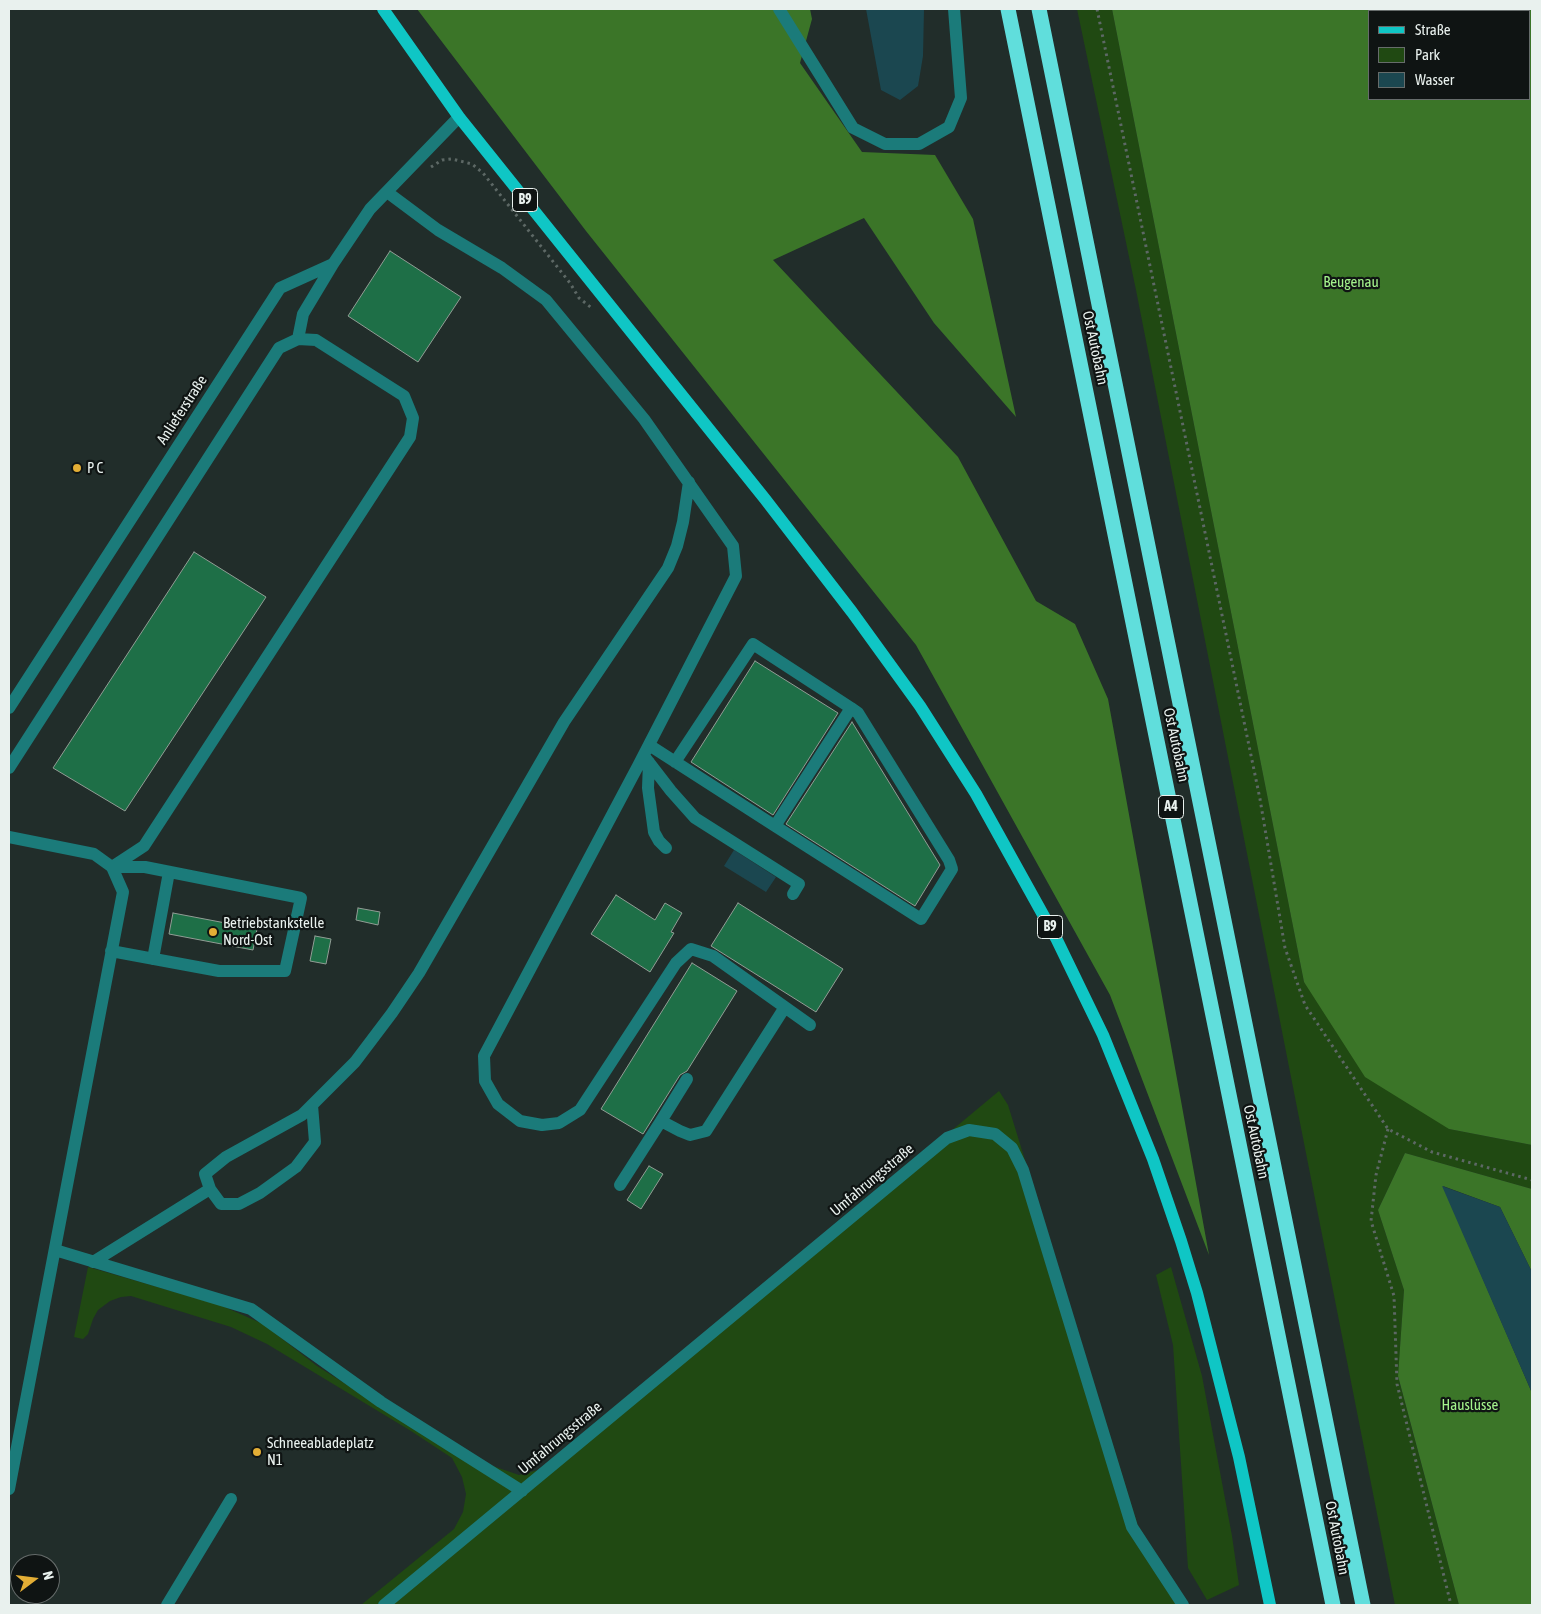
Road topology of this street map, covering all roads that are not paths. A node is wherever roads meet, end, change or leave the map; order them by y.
1 (383, 9) edge
2 (779, 9) edge
3 (954, 9) edge
4 (1008, 9) edge
5 (1039, 9) edge
6 (459, 117) junction
7 (387, 192) junction
8 (332, 264) junction
9 (298, 339) junction
10 (689, 482) junction
11 (9, 708) edge
12 (851, 708) junction
13 (647, 754) junction
14 (675, 762) junction
15 (9, 768) edge
16 (775, 826) junction
17 (9, 837) edge
18 (666, 848) dead end
19 (112, 867) junction
20 (170, 872) junction
21 (794, 894) dead end
22 (112, 952) junction
23 (153, 959) junction
24 (786, 1007) junction
25 (810, 1025) dead end
26 (687, 1079) dead end
27 (312, 1105) junction
28 (661, 1121) junction
29 (620, 1185) dead end
30 (210, 1189) junction
31 (54, 1250) junction
32 (92, 1262) junction
33 (9, 1489) edge
34 (522, 1490) junction
35 (231, 1499) dead end
36 (167, 1605) edge
37 (384, 1605) edge
38 (1183, 1605) edge
39 (1270, 1605) edge
40 (1332, 1605) edge
41 (1363, 1605) edge

1 - 6 main road, B9
2 - 3 street
4 - 40 highway, Ost Autobahn / A4
5 - 41 highway, Ost Autobahn / A4
6 - 7 street
6 - 39 main road, B9
7 - 8 street
7 - 10 street
8 - 9 street
8 - 11 street, Anlieferstraße
9 - 15 street
9 - 19 street
10 - 13 street
10 - 27 street
12 - 14 street
12 - 16 street
12 - 16 street
13 - 14 street
13 - 18 street
13 - 21 street
13 - 24 street
14 - 16 street
17 - 19 street
19 - 20 street
19 - 22 street
20 - 23 street
20 - 23 street
22 - 23 street
22 - 31 street
24 - 25 street
24 - 28 street
26 - 28 street
27 - 30 street
27 - 30 street
28 - 29 street
30 - 32 street
31 - 32 street
31 - 33 street
32 - 34 street
34 - 37 street, Umfahrungsstraße
34 - 38 street, Umfahrungsstraße
35 - 36 street

